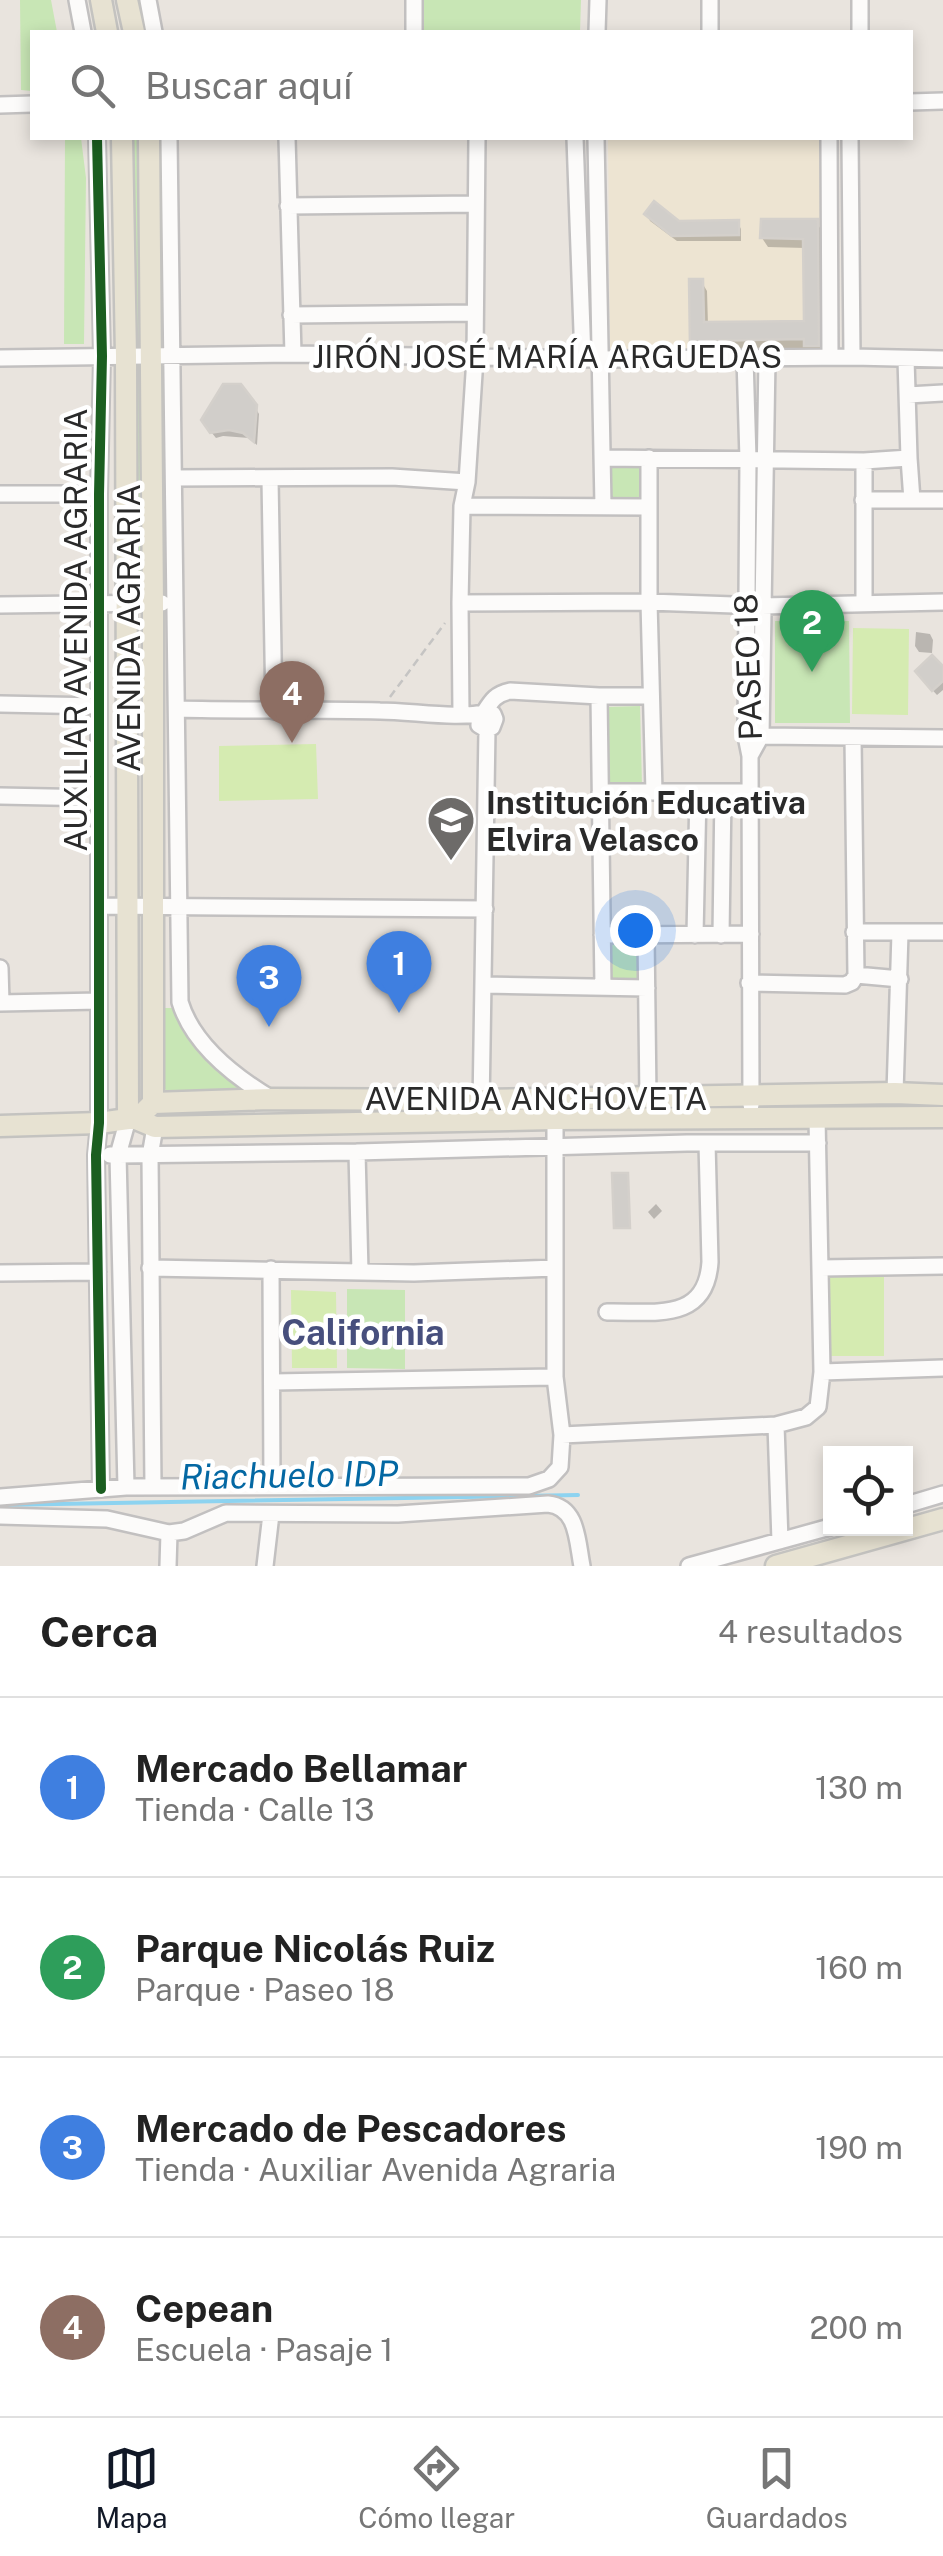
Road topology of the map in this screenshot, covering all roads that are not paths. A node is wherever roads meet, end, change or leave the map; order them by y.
1 (77, 0) edge
2 (101, 0) edge
3 (127, 0) edge
4 (148, 0) edge
5 (414, 0) edge
6 (598, 0) edge
7 (710, 0) edge
8 (860, 0) edge
9 (83, 30) edge
10 (107, 30) edge
11 (134, 30) edge
12 (154, 30) edge
13 (414, 30) edge
14 (598, 30) edge
15 (710, 30) edge
16 (860, 30) edge
17 (913, 102) edge
18 (943, 102) edge
19 (30, 104) edge
20 (0, 105) edge
21 (98, 140) edge
22 (122, 140) edge
23 (148, 140) edge
24 (169, 140) edge
25 (287, 140) edge
26 (478, 140) edge
27 (575, 140) edge
28 (596, 140) edge
29 (830, 140) edge
30 (850, 140) edge
31 (476, 204) junction
32 (288, 206) junction
33 (475, 313) junction
34 (292, 315) junction
35 (292, 354) junction
36 (102, 356) junction
37 (126, 356) junction
38 (151, 356) junction
39 (173, 356) junction
40 (852, 356) junction
41 (830, 357) junction
42 (0, 358) edge
43 (475, 358) junction
44 (744, 358) junction
45 (767, 358) junction
46 (583, 359) junction
47 (601, 359) junction
48 (906, 359) junction
49 (924, 359) junction
50 (943, 359) edge
51 (935, 393) edge
52 (908, 394) junction
53 (602, 458) junction
54 (649, 458) junction
55 (908, 458) junction
56 (756, 460) junction
57 (864, 461) junction
58 (174, 478) junction
59 (270, 479) junction
60 (467, 482) junction
61 (0, 494) edge
62 (99, 494) junction
63 (863, 500) junction
64 (912, 500) junction
65 (943, 500) edge
66 (462, 506) junction
67 (603, 506) junction
68 (648, 507) junction
69 (176, 602) junction
70 (648, 602) junction
71 (864, 602) junction
72 (943, 602) edge
73 (460, 603) junction
74 (98, 604) junction
75 (127, 604) junction
76 (153, 604) junction
77 (0, 605) edge
78 (754, 606) junction
79 (599, 696) junction
80 (651, 696) junction
81 (0, 704) edge
82 (99, 706) junction
83 (178, 709) junction
84 (274, 711) junction
85 (461, 714) junction
86 (484, 718) junction
87 (754, 736) junction
88 (853, 738) junction
89 (943, 738) edge
90 (600, 792) junction
91 (654, 792) junction
92 (698, 792) junction
93 (723, 792) junction
94 (748, 792) junction
95 (0, 796) edge
96 (100, 798) junction
97 (99, 906) junction
98 (129, 906) junction
99 (153, 906) junction
100 (180, 906) junction
101 (485, 909) junction
102 (854, 932) junction
103 (900, 932) junction
104 (943, 932) edge
105 (751, 934) junction
106 (602, 935) junction
107 (646, 935) junction
108 (695, 935) junction
109 (721, 935) junction
110 (0, 968) edge
111 (856, 975) junction
112 (900, 979) junction
113 (749, 984) junction
114 (484, 985) junction
115 (603, 987) junction
116 (647, 988) junction
117 (98, 1000) junction
118 (1, 1003) edge
119 (895, 1093) junction
120 (943, 1094) edge
121 (752, 1096) junction
122 (648, 1098) junction
123 (272, 1099) junction
124 (153, 1102) junction
125 (481, 1110) junction
126 (943, 1117) edge
127 (750, 1118) junction
128 (817, 1118) junction
129 (555, 1119) junction
130 (140, 1122) junction
131 (99, 1123) junction
132 (0, 1126) edge
133 (707, 1143) junction
134 (818, 1143) junction
135 (555, 1147) junction
136 (357, 1152) junction
137 (96, 1155) junction
138 (118, 1155) junction
139 (150, 1156) junction
140 (943, 1266) edge
141 (150, 1268) junction
142 (555, 1268) junction
143 (821, 1268) junction
144 (270, 1269) junction
145 (98, 1272) junction
146 (360, 1272) junction
147 (0, 1273) edge
148 (607, 1312) dead end
149 (943, 1368) edge
150 (822, 1372) junction
151 (555, 1376) junction
152 (272, 1382) junction
153 (776, 1426) junction
154 (562, 1435) junction
155 (272, 1485) junction
156 (126, 1487) junction
157 (153, 1487) junction
158 (101, 1489) junction
159 (943, 1494) edge
160 (0, 1497) edge
161 (913, 1503) edge
162 (271, 1514) junction
163 (0, 1516) edge
164 (943, 1518) edge
165 (823, 1528) edge
166 (169, 1533) junction
167 (780, 1541) junction
168 (168, 1566) edge
169 (264, 1566) edge
170 (582, 1566) edge
171 (688, 1566) edge
172 (776, 1566) edge

1 - 9 street
2 - 10 main road
3 - 11 main road
4 - 12 street
5 - 13 street
6 - 14 street
7 - 15 street
8 - 16 street
17 - 18 street
19 - 20 street
21 - 36 street, AUXILIAR AVENIDA AGRARIA
22 - 37 main road, AVENIDA AGRARIA
23 - 38 main road, AVENIDA AGRARIA
24 - 39 street
25 - 32 street
26 - 31 street
27 - 46 street
28 - 47 street
29 - 41 street
30 - 40 street
31 - 32 street
31 - 33 street
32 - 34 street
33 - 34 street
33 - 43 street
34 - 35 street
35 - 39 street, JIRÓN JOSÉ MARÍA ARGUEDAS
35 - 43 street, JIRÓN JOSÉ MARÍA ARGUEDAS
36 - 37 street, JIRÓN JOSÉ MARÍA ARGUEDAS
36 - 42 street, JIRÓN JOSÉ MARÍA ARGUEDAS
36 - 62 street, AUXILIAR AVENIDA AGRARIA
37 - 38 street, JIRÓN JOSÉ MARÍA ARGUEDAS
37 - 75 main road, AVENIDA AGRARIA
38 - 39 street, JIRÓN JOSÉ MARÍA ARGUEDAS
38 - 76 main road, AVENIDA AGRARIA
39 - 58 street
40 - 41 street, JIRÓN JOSÉ MARÍA ARGUEDAS
40 - 48 street, JIRÓN JOSÉ MARÍA ARGUEDAS
41 - 45 street, JIRÓN JOSÉ MARÍA ARGUEDAS
43 - 46 street, JIRÓN JOSÉ MARÍA ARGUEDAS
43 - 60 street
44 - 45 street, JIRÓN JOSÉ MARÍA ARGUEDAS
44 - 47 street, JIRÓN JOSÉ MARÍA ARGUEDAS
44 - 56 street, PASEO 18
45 - 56 street, PASEO 18
46 - 47 street, JIRÓN JOSÉ MARÍA ARGUEDAS
47 - 53 street
48 - 49 street, JIRÓN JOSÉ MARÍA ARGUEDAS
48 - 52 street
49 - 50 street, JIRÓN JOSÉ MARÍA ARGUEDAS
49 - 51 street
51 - 52 street
52 - 55 street
53 - 54 street
53 - 67 street
54 - 56 street
54 - 68 street
55 - 57 street
55 - 64 street
56 - 57 street
56 - 78 street, PASEO 18
57 - 63 street
58 - 59 street
58 - 69 street
59 - 60 street
59 - 84 street
60 - 66 street
61 - 62 street
62 - 74 street, AUXILIAR AVENIDA AGRARIA
63 - 64 street
63 - 71 street
64 - 65 street
66 - 67 street
66 - 73 street
67 - 68 street
68 - 70 street
69 - 76 street
69 - 83 street
70 - 73 street
70 - 78 street
70 - 80 street
71 - 72 street
71 - 78 street
73 - 85 street
74 - 75 street
74 - 77 street
74 - 82 street, AUXILIAR AVENIDA AGRARIA
75 - 76 street
75 - 98 main road, AVENIDA AGRARIA
76 - 99 main road, AVENIDA AGRARIA
78 - 87 street, PASEO 18
79 - 80 street
79 - 86 street
79 - 90 street
80 - 91 street
81 - 82 street
82 - 96 street, AUXILIAR AVENIDA AGRARIA
83 - 84 street
83 - 100 street
84 - 85 street
85 - 86 street
86 - 101 street
87 - 88 street
87 - 94 street, PASEO 18
88 - 89 street
88 - 102 street
90 - 91 street
90 - 106 street
91 - 92 street
92 - 93 street
92 - 108 street
93 - 94 street
93 - 109 street
94 - 105 street
95 - 96 street
96 - 97 street, AUXILIAR AVENIDA AGRARIA
97 - 98 street
97 - 117 street, AUXILIAR AVENIDA AGRARIA
98 - 99 street
98 - 130 main road, AVENIDA AGRARIA
99 - 100 street
99 - 124 main road, AVENIDA AGRARIA
100 - 101 street
100 - 123 street
101 - 114 street
102 - 103 street
102 - 111 street
103 - 104 street
103 - 112 street
105 - 109 street
105 - 113 street
106 - 107 street
106 - 115 street
107 - 108 street
107 - 116 street
108 - 109 street
110 - 118 street
111 - 112 street
111 - 113 street
112 - 119 street
113 - 121 street
114 - 115 street
114 - 125 street
115 - 116 street
116 - 122 street
117 - 118 street
117 - 131 street, AUXILIAR AVENIDA AGRARIA
119 - 120 main road, AVENIDA ANCHOVETA
119 - 121 main road, AVENIDA ANCHOVETA
121 - 122 main road, AVENIDA ANCHOVETA
121 - 127 street
122 - 125 main road, AVENIDA ANCHOVETA
123 - 124 main road, AVENIDA ANCHOVETA
123 - 125 main road, AVENIDA ANCHOVETA
124 - 130 main road
125 - 129 main road, AVENIDA ANCHOVETA
125 - 130 main road, AVENIDA ANCHOVETA
126 - 128 main road, AVENIDA ANCHOVETA
127 - 128 main road, AVENIDA ANCHOVETA
127 - 129 main road, AVENIDA ANCHOVETA
128 - 134 street
129 - 135 street
130 - 131 main road, AVENIDA ANCHOVETA
130 - 138 street
130 - 139 street
131 - 132 main road, AVENIDA ANCHOVETA
131 - 137 street, AUXILIAR AVENIDA AGRARIA
133 - 134 street
133 - 135 street
133 - 148 street
134 - 143 street
135 - 136 street
135 - 142 street
136 - 139 street
136 - 146 street
137 - 138 street
137 - 145 street, AUXILIAR AVENIDA AGRARIA
138 - 139 street
138 - 156 street
139 - 141 street
140 - 143 street
141 - 144 street
141 - 157 street
142 - 146 street
142 - 151 street
143 - 150 street
144 - 146 street
144 - 152 street
145 - 147 street
145 - 158 street, AUXILIAR AVENIDA AGRARIA
149 - 150 street
150 - 153 street
151 - 152 street
151 - 154 street
152 - 155 street
153 - 154 street
153 - 167 street
154 - 155 street
155 - 157 street
156 - 157 street
156 - 158 street
158 - 160 street
159 - 161 street
162 - 166 street
162 - 169 street
162 - 170 street
163 - 166 street
164 - 172 main road
165 - 167 street
166 - 168 street
167 - 171 street

